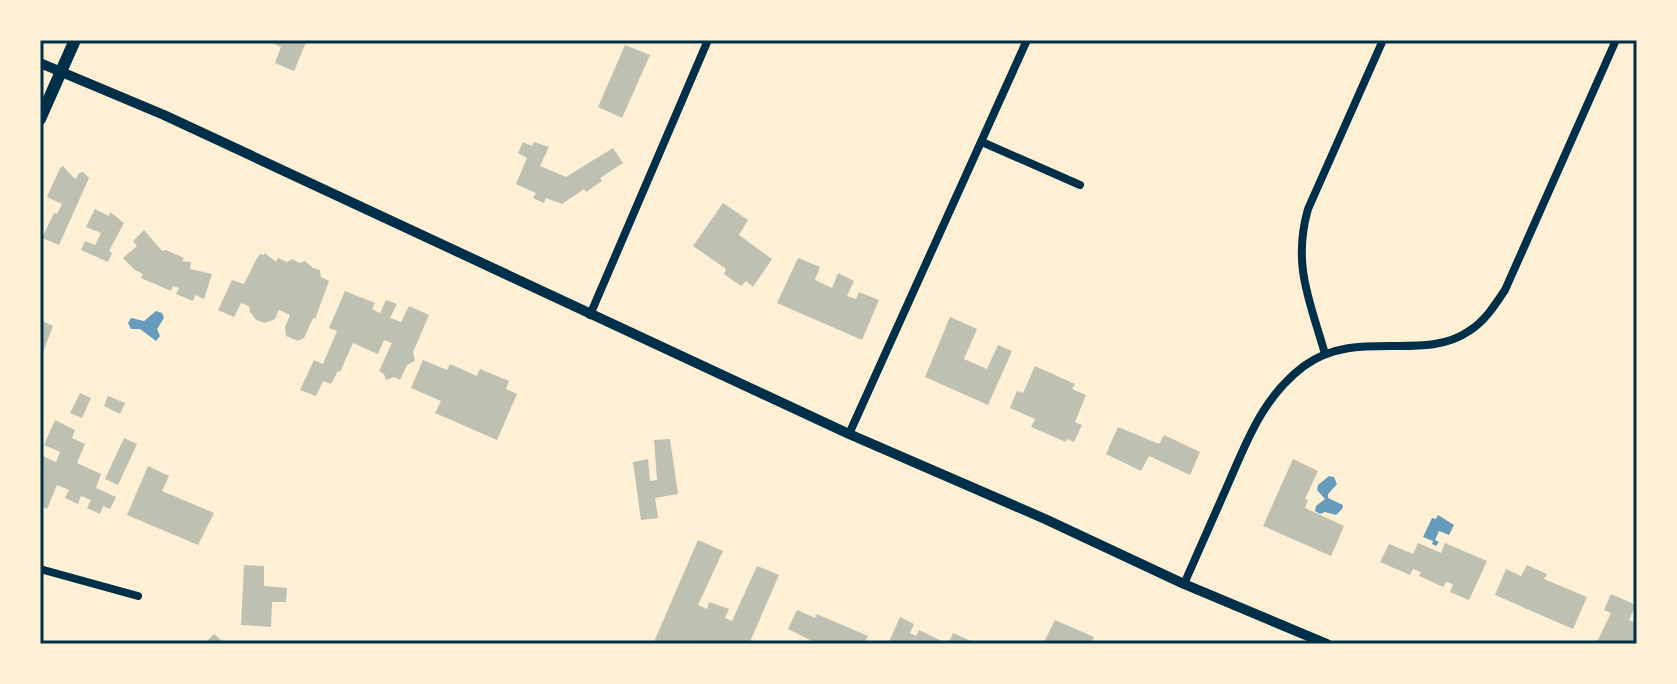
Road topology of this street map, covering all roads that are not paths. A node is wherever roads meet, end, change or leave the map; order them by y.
1 (75, 40) edge
2 (708, 40) edge
3 (1027, 40) edge
4 (1383, 40) edge
5 (1616, 40) edge
6 (40, 63) edge
7 (61, 72) junction
8 (40, 119) edge
9 (982, 142) junction
10 (1080, 185) dead end
11 (590, 315) junction
12 (1325, 354) junction
13 (849, 434) junction
14 (40, 569) edge
15 (1184, 584) junction
16 (138, 596) dead end
17 (1327, 644) edge

1 - 7 main road
2 - 11 street
3 - 9 street
4 - 12 street
5 - 12 street
6 - 7 street
7 - 8 main road
7 - 11 street
9 - 10 street
9 - 13 street
11 - 13 street
12 - 15 street
13 - 15 street
14 - 16 street
15 - 17 street

